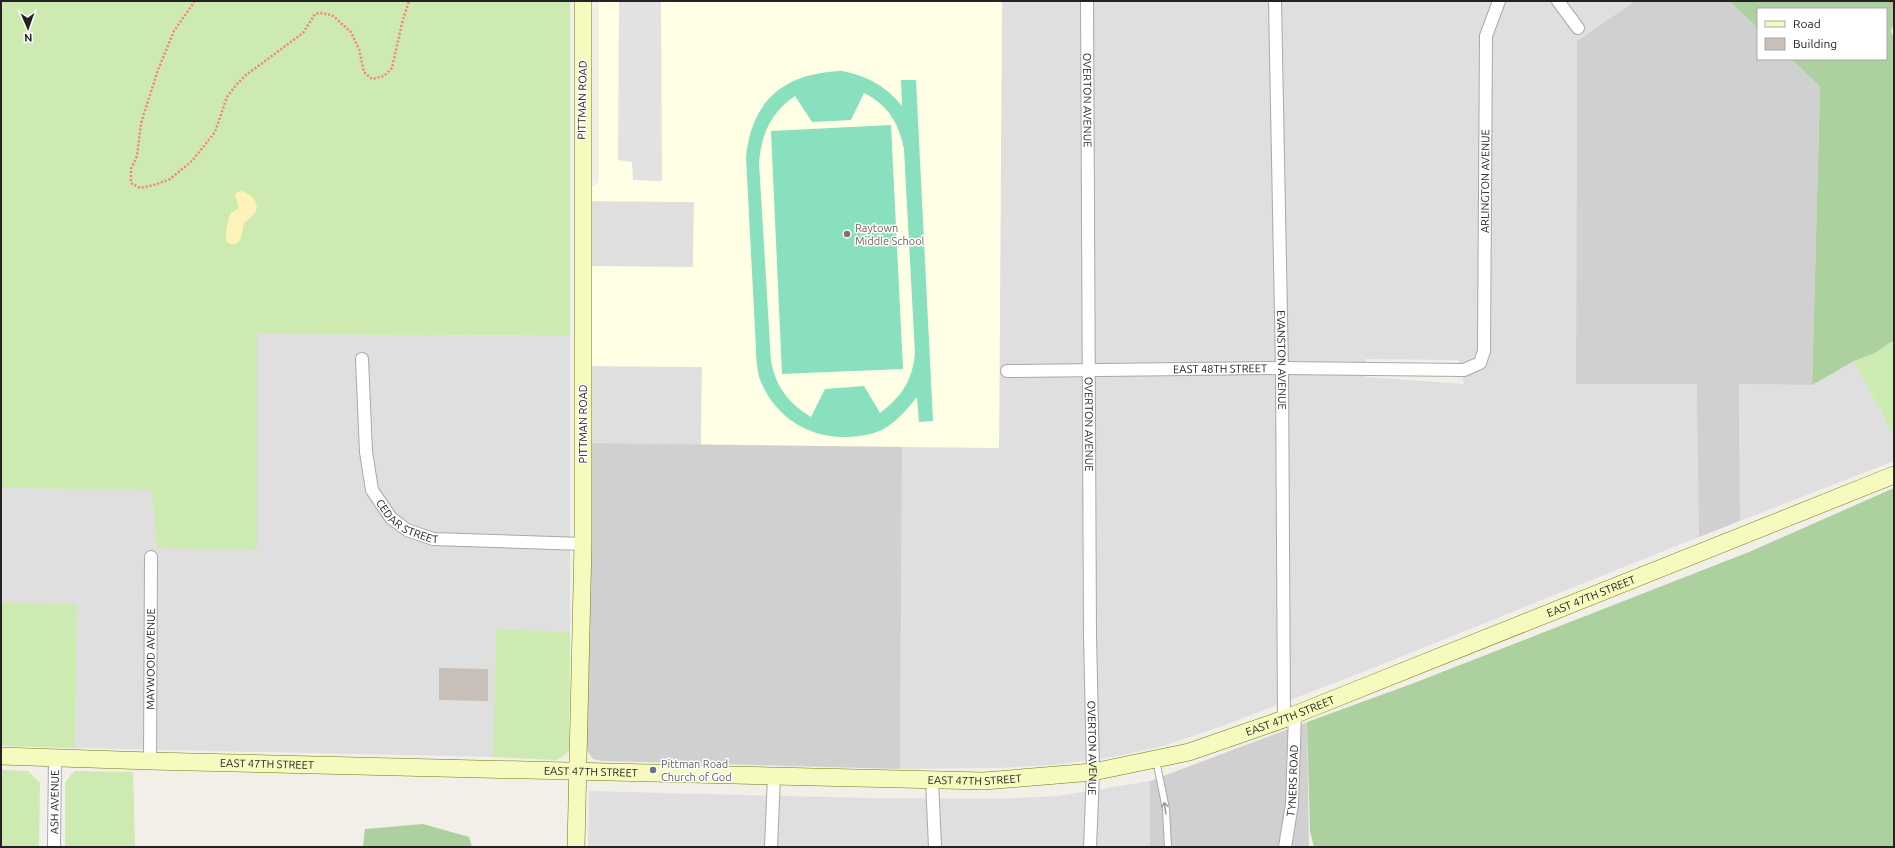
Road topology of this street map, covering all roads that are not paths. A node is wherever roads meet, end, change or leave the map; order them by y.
1 (583, 1) edge
2 (1087, 1) edge
3 (1275, 1) edge
4 (1499, 1) edge
5 (1558, 1) edge
6 (1578, 28) dead end
7 (362, 359) dead end
8 (1480, 363) joint
9 (1282, 368) junction
10 (1090, 369) junction
11 (1007, 371) dead end
12 (1894, 475) edge
13 (582, 544) junction
14 (151, 557) dead end
15 (1289, 716) junction
16 (1, 756) edge
17 (55, 757) junction
18 (1156, 759) junction
19 (150, 761) junction
20 (577, 771) junction
21 (1093, 772) junction
22 (774, 776) junction
23 (932, 780) junction
24 (54, 847) edge
25 (576, 847) edge
26 (771, 847) edge
27 (935, 847) edge
28 (1090, 847) edge
29 (1168, 847) edge
30 (1285, 847) edge

1 - 13 main road, PITTMAN ROAD
2 - 10 street, OVERTON AVENUE
3 - 9 street, EVANSTON AVENUE
4 - 8 street, ARLINGTON AVENUE
5 - 6 street
7 - 13 street, CEDAR STREET
8 - 9 street, EAST 48TH STREET
9 - 10 street, EAST 48TH STREET
9 - 15 street, EVANSTON AVENUE
10 - 11 street, EAST 48TH STREET
10 - 21 street, OVERTON AVENUE
12 - 15 main road, EAST 47TH STREET
13 - 20 main road, PITTMAN ROAD
14 - 19 street, MAYWOOD AVENUE
15 - 18 main road, EAST 47TH STREET
15 - 30 street, TYNERS ROAD
16 - 17 main road, EAST 47TH STREET
17 - 19 main road, EAST 47TH STREET
17 - 24 street, ASH AVENUE
18 - 21 main road, EAST 47TH STREET
29 -> 18 lane
19 - 20 main road, EAST 47TH STREET
20 - 22 main road, EAST 47TH STREET
20 - 25 main road, PITTMAN ROAD
21 - 23 main road, EAST 47TH STREET
21 - 28 street, OVERTON AVENUE
22 - 23 main road, EAST 47TH STREET
22 - 26 street
23 - 27 street

